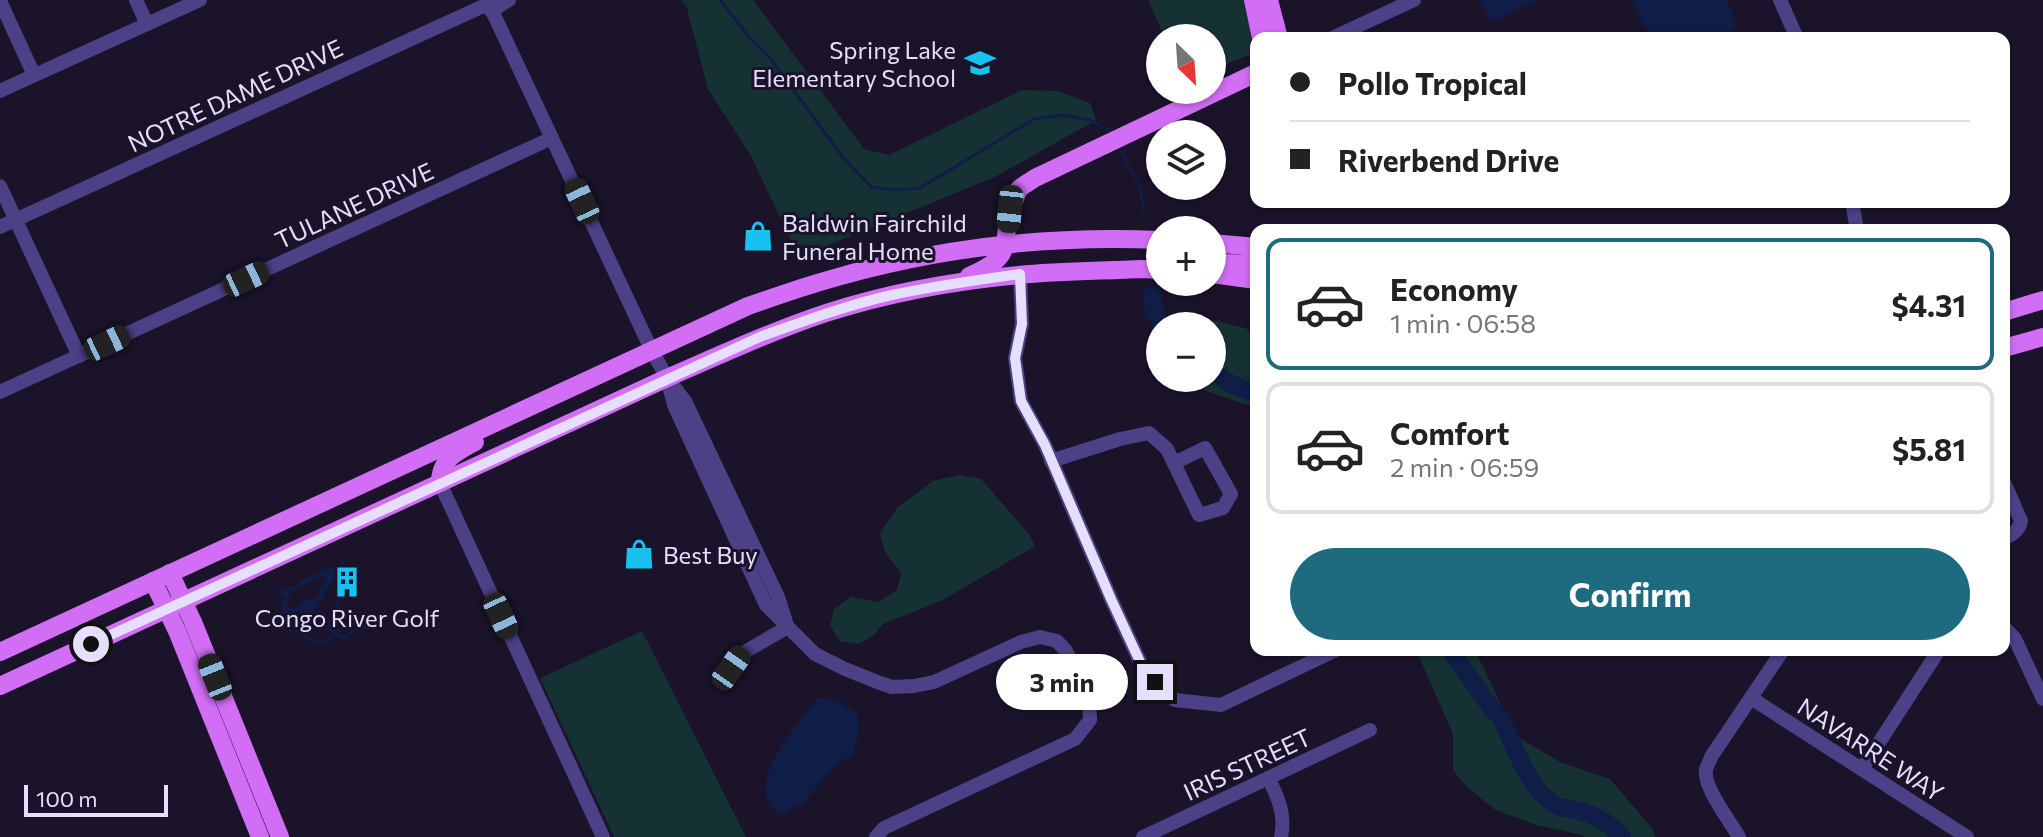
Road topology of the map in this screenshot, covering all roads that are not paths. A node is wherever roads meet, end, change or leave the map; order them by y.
1 (136, 0) edge
2 (200, 0) edge
3 (509, 0) edge
4 (1253, 0) edge
5 (1269, 0) edge
6 (1414, 0) edge
7 (1780, 0) edge
8 (0, 1) edge
9 (489, 5) edge
10 (147, 24) junction
11 (1260, 32) edge
12 (1277, 32) edge
13 (1345, 32) edge
14 (1794, 32) edge
15 (34, 75) junction
16 (1250, 76) edge
17 (0, 91) edge
18 (552, 138) junction
19 (0, 186) edge
20 (16, 220) junction
21 (0, 227) edge
22 (1146, 240) edge
23 (1006, 244) junction
24 (1226, 244) edge
25 (1250, 246) edge
26 (1226, 263) edge
27 (1250, 264) edge
28 (1146, 269) edge
29 (1020, 274) junction
30 (1226, 276) edge
31 (1250, 279) edge
32 (952, 284) junction
33 (2043, 300) edge
34 (2010, 310) edge
35 (2043, 337) edge
36 (2010, 346) edge
37 (651, 349) junction
38 (79, 356) junction
39 (667, 378) junction
40 (0, 392) edge
41 (496, 421) junction
42 (1051, 461) junction
43 (1174, 463) junction
44 (440, 483) junction
45 (2010, 496) edge
46 (2010, 536) edge
47 (170, 573) junction
48 (153, 581) junction
49 (175, 606) junction
50 (788, 627) junction
51 (2010, 632) edge
52 (0, 652) edge
53 (1323, 656) edge
54 (1779, 656) edge
55 (1935, 656) edge
56 (731, 668) dead end
57 (0, 686) edge
58 (1751, 698) junction
59 (2043, 699) edge
60 (1370, 730) dead end
61 (1862, 769) junction
62 (1269, 779) junction
63 (260, 837) edge
64 (280, 837) edge
65 (603, 837) edge
66 (876, 837) edge
67 (1143, 837) edge
68 (1281, 837) edge
69 (1739, 837) edge
70 (1967, 837) edge

1 - 10 street
2 - 10 street
3 - 9 street, NOTRE DAME DRIVE
4 - 11 main road
5 - 12 main road
6 - 13 street
7 - 14 street
8 - 15 street
9 - 18 street
9 - 20 street, NOTRE DAME DRIVE
10 - 15 street
15 - 17 street
16 - 23 main road
18 - 37 street
18 - 38 street, TULANE DRIVE
19 - 20 street
20 - 21 street, NOTRE DAME DRIVE
20 - 38 street
22 - 23 main road
23 - 32 main road
23 - 37 main road
24 - 25 main road
26 - 27 main road
28 - 29 main road
29 - 32 main road
29 - 42 street
30 - 31 main road
32 - 39 main road
33 - 34 main road
35 - 36 main road
37 - 39 street
37 - 41 main road
38 - 40 street, TULANE DRIVE
39 - 44 main road
39 - 50 street
41 - 44 main road
41 - 47 main road
42 - 43 street
42 - 53 street
43 - 43 street
44 - 49 main road
44 - 65 street
45 - 46 street
47 - 48 main road
47 - 49 main road
48 - 49 main road
48 - 52 main road
49 - 57 main road
49 - 63 main road
49 - 64 main road
50 - 56 street
50 - 66 street
51 - 59 street
54 - 58 street
55 - 61 street
58 - 61 street, NAVARRE WAY
58 - 69 street
60 - 62 street, IRIS STREET
61 - 70 street, NAVARRE WAY
62 - 67 street, IRIS STREET
62 - 68 street

